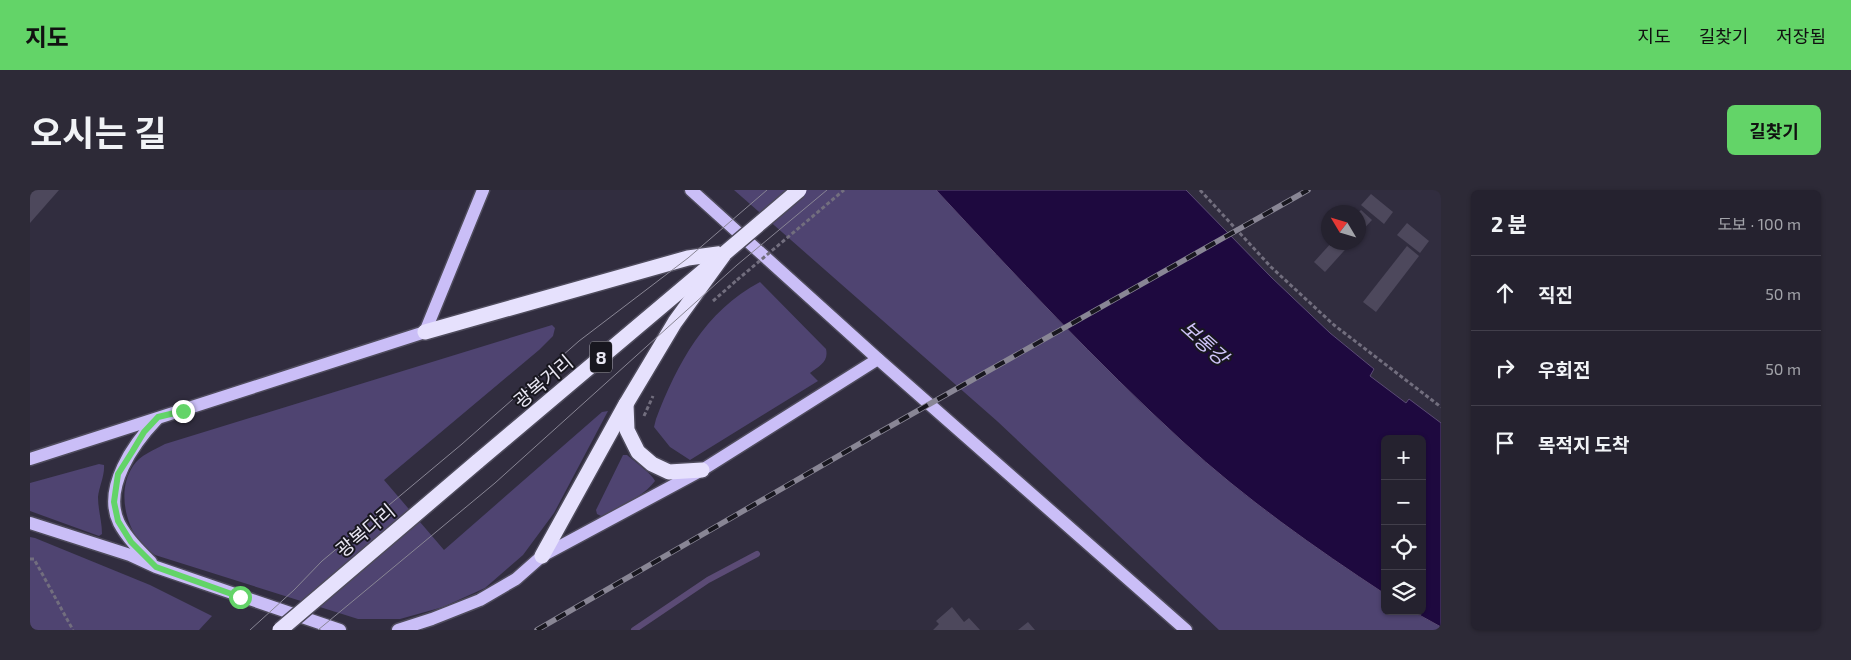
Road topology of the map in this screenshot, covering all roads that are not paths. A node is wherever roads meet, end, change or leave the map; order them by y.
1 (483, 190) edge
2 (691, 190) edge
3 (799, 190) edge
4 (725, 252) junction
5 (425, 332) junction
6 (878, 359) junction
7 (626, 404) junction
8 (158, 417) junction
9 (30, 459) edge
10 (477, 462) joint
11 (702, 470) junction
12 (30, 523) edge
13 (542, 556) junction
14 (156, 567) junction
15 (280, 630) edge
16 (340, 630) edge
17 (398, 630) edge
18 (1186, 630) edge

1 - 5 main road
2 - 6 main road
3 - 4 highway, 8, bridge
4 - 5 highway
4 - 7 highway
4 - 10 highway, 광복거리 / 8
5 - 8 main road
6 - 11 main road
6 - 18 main road
7 - 11 highway
7 - 13 highway
8 - 9 main road
8 - 14 main road
10 - 15 highway, 광복다리 / 8, bridge
11 - 13 main road
12 - 14 main road
13 - 17 main road
14 - 16 main road

